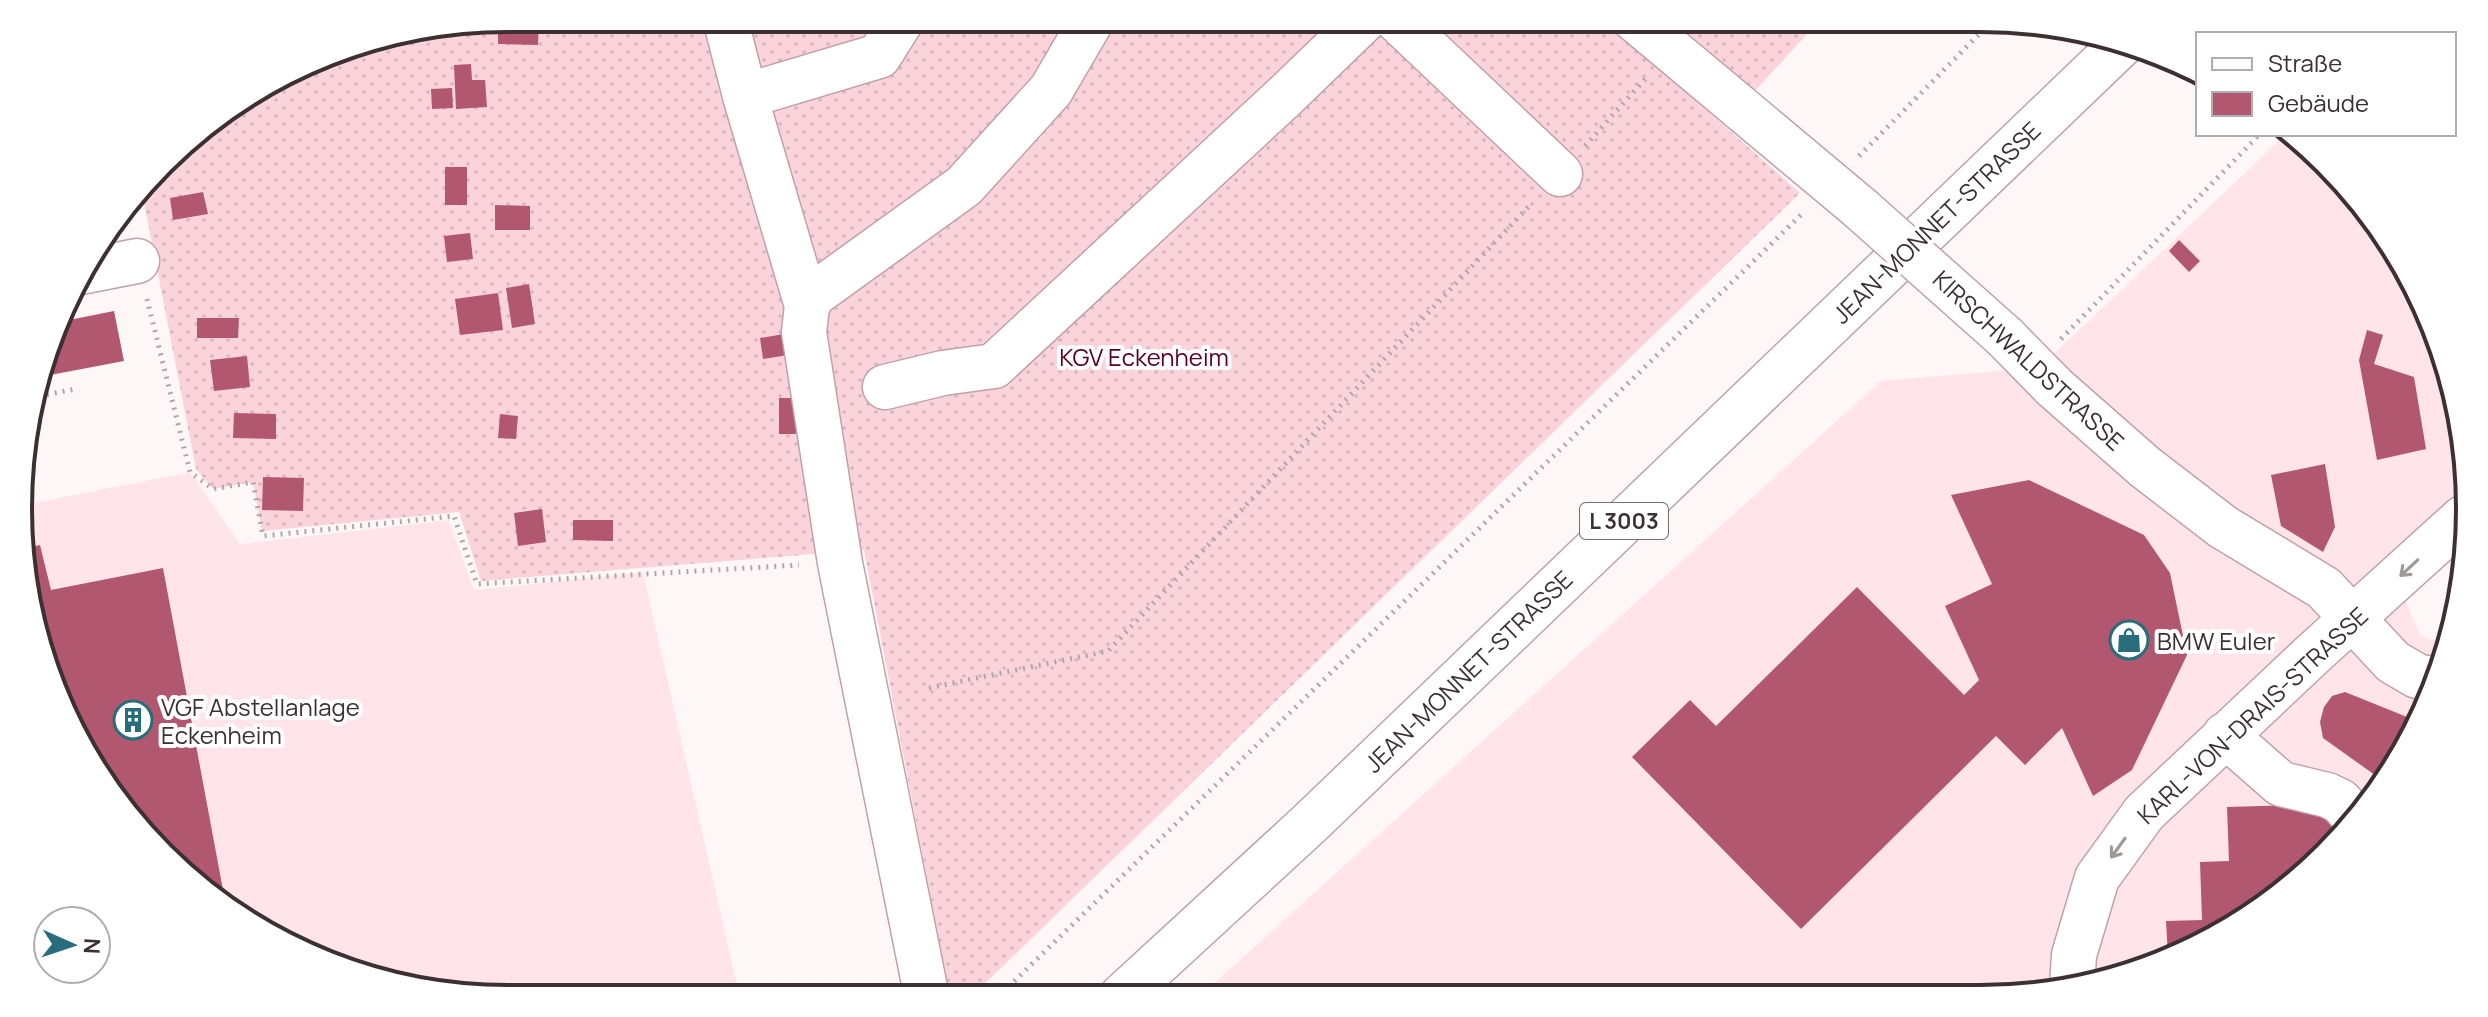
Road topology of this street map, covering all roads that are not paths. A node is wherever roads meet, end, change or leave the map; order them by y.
1 (729, 32) edge
2 (894, 32) edge
3 (1085, 32) edge
4 (1351, 32) edge
5 (1410, 32) edge
6 (1649, 32) edge
7 (2114, 51) edge
8 (745, 96) junction
9 (1560, 174) road end
10 (137, 261) road end
11 (97, 269) edge
12 (807, 306) junction
13 (885, 387) dead end
14 (2455, 525) edge
15 (2354, 618) junction
16 (2425, 678) edge
17 (2225, 735) junction
18 (2348, 811) edge
19 (2073, 976) edge
20 (924, 985) edge
21 (1134, 985) edge

1 - 8 street
2 - 8 street
3 - 12 street
4 - 13 street
5 - 9 street
6 - 15 street, KIRSCHWALDSTRASSE, bridge
7 - 21 street, JEAN-MONNET-STRASSE / L 3003
8 - 12 street
10 - 11 street
12 - 20 street
14 -> 15 street, KARL-VON-DRAIS-STRASSE
15 - 16 street, KIRSCHWALDSTRASSE
15 - 17 street, KARL-VON-DRAIS-STRASSE
17 - 18 street
17 -> 19 street, KARL-VON-DRAIS-STRASSE

